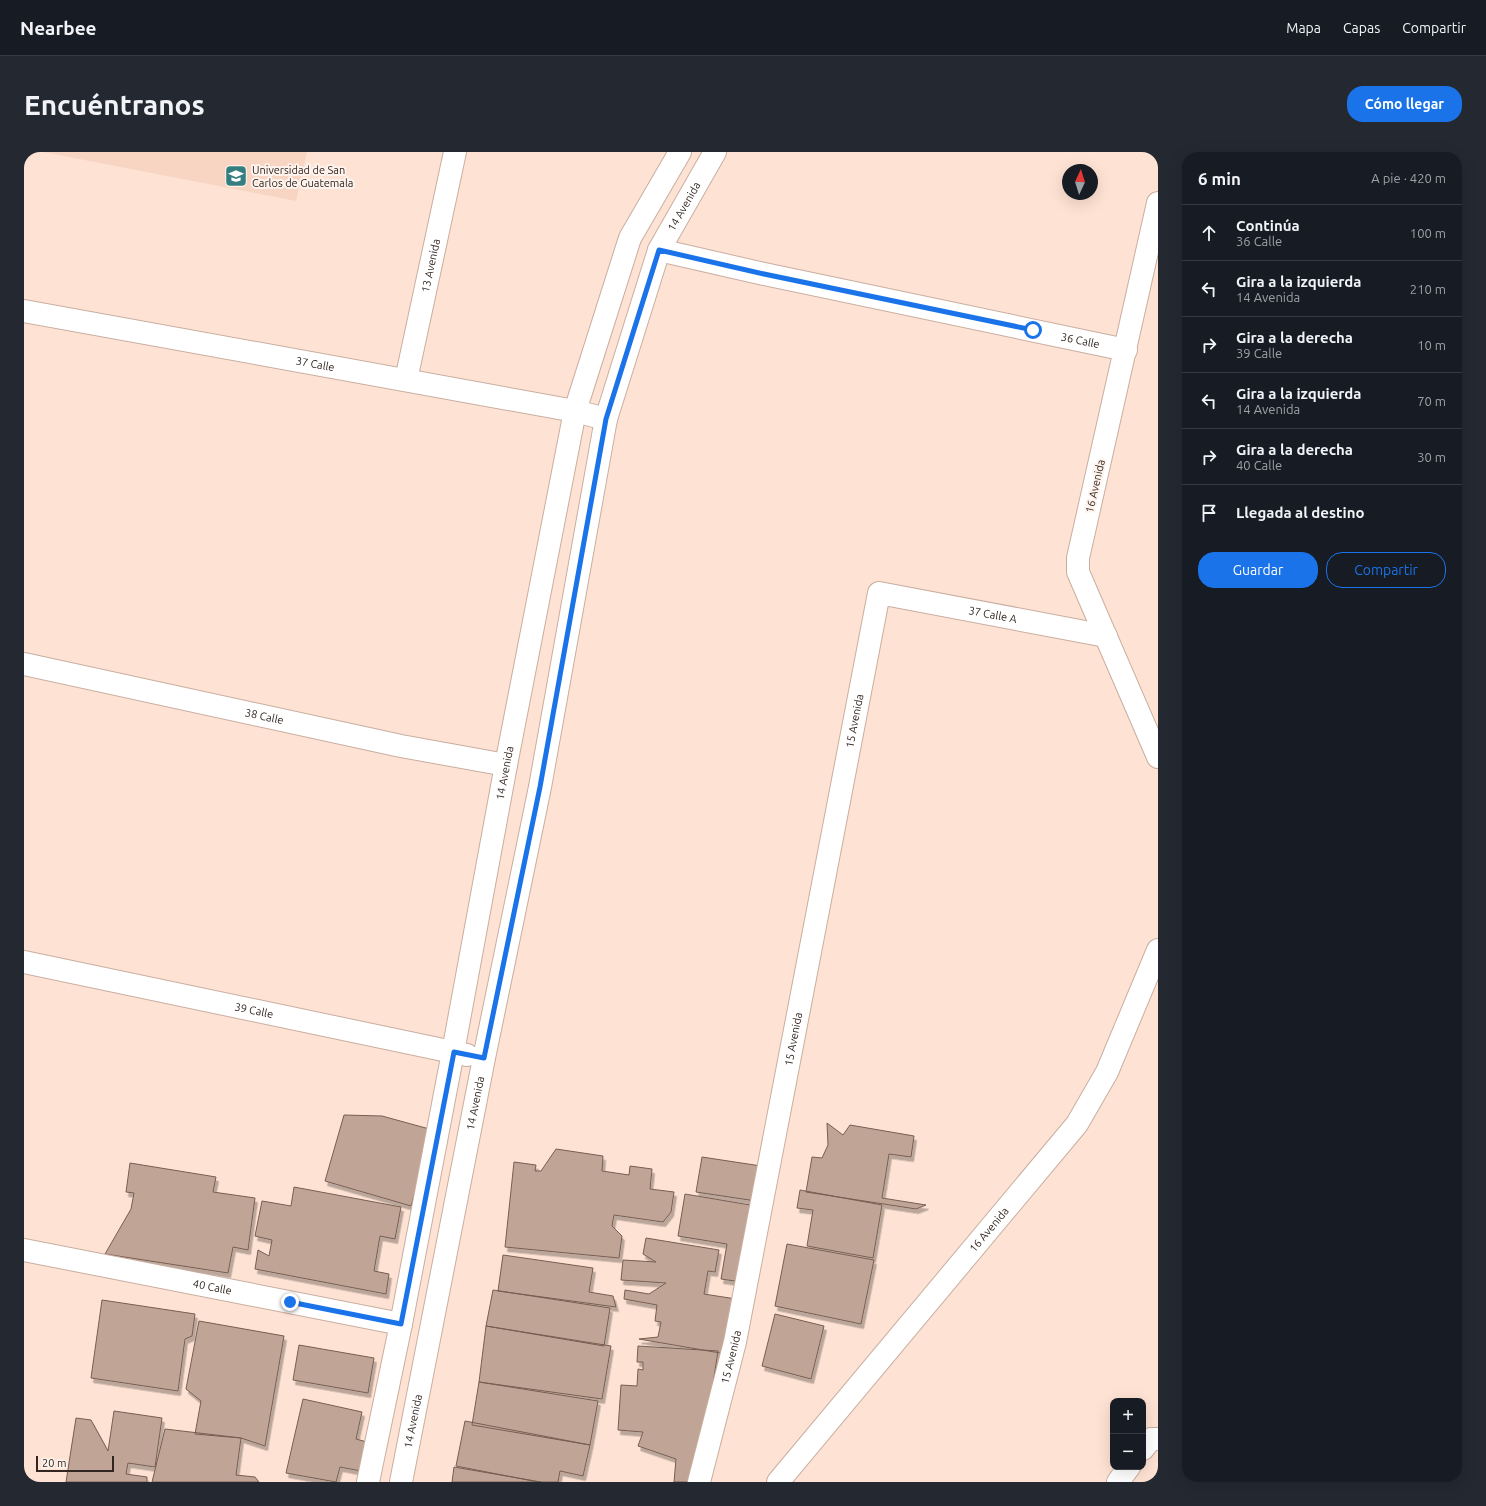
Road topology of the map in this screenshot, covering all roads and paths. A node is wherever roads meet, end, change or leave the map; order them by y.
1 (455, 152) edge
2 (680, 152) edge
3 (714, 152) edge
4 (1158, 203) edge
5 (659, 250) junction
6 (24, 311) edge
7 (1126, 350) junction
8 (406, 380) junction
9 (575, 411) junction
10 (606, 419) junction
11 (879, 593) joint
12 (1106, 636) junction
13 (24, 664) edge
14 (1158, 757) edge
15 (506, 765) junction
16 (1158, 950) edge
17 (24, 962) edge
18 (454, 1052) junction
19 (484, 1058) junction
20 (24, 1250) edge
21 (401, 1324) junction
22 (1158, 1438) edge
23 (1146, 1445) edge
24 (1126, 1470) edge
25 (368, 1482) edge
26 (401, 1482) edge
27 (699, 1482) edge
28 (778, 1482) edge
29 (1118, 1482) edge

1 - 8 street, 13 Avenida
2 - 9 street, 14 Avenida
3 - 5 street, 14 Avenida
4 - 7 street, 16 Avenida
5 - 7 street, 36 Calle
5 - 10 street, 14 Avenida
6 - 8 street, 37 Calle
7 - 12 street, 16 Avenida
8 - 9 street, 37 Calle
9 - 10 street, 37 Calle
9 - 15 street, 14 Avenida
10 - 19 street, 14 Avenida
11 - 12 street, 37 Calle A
11 - 27 street, 15 Avenida
12 - 14 street, 16 Avenida
13 - 15 street, 38 Calle
15 - 18 street, 14 Avenida
16 - 28 street, 16 Avenida
17 - 18 street, 39 Calle
18 - 19 street, 39 Calle
18 - 21 street, 14 Avenida
19 - 26 street, 14 Avenida
20 - 21 street, 40 Calle
21 - 25 street, 14 Avenida
22 - 23 street
24 - 29 street

